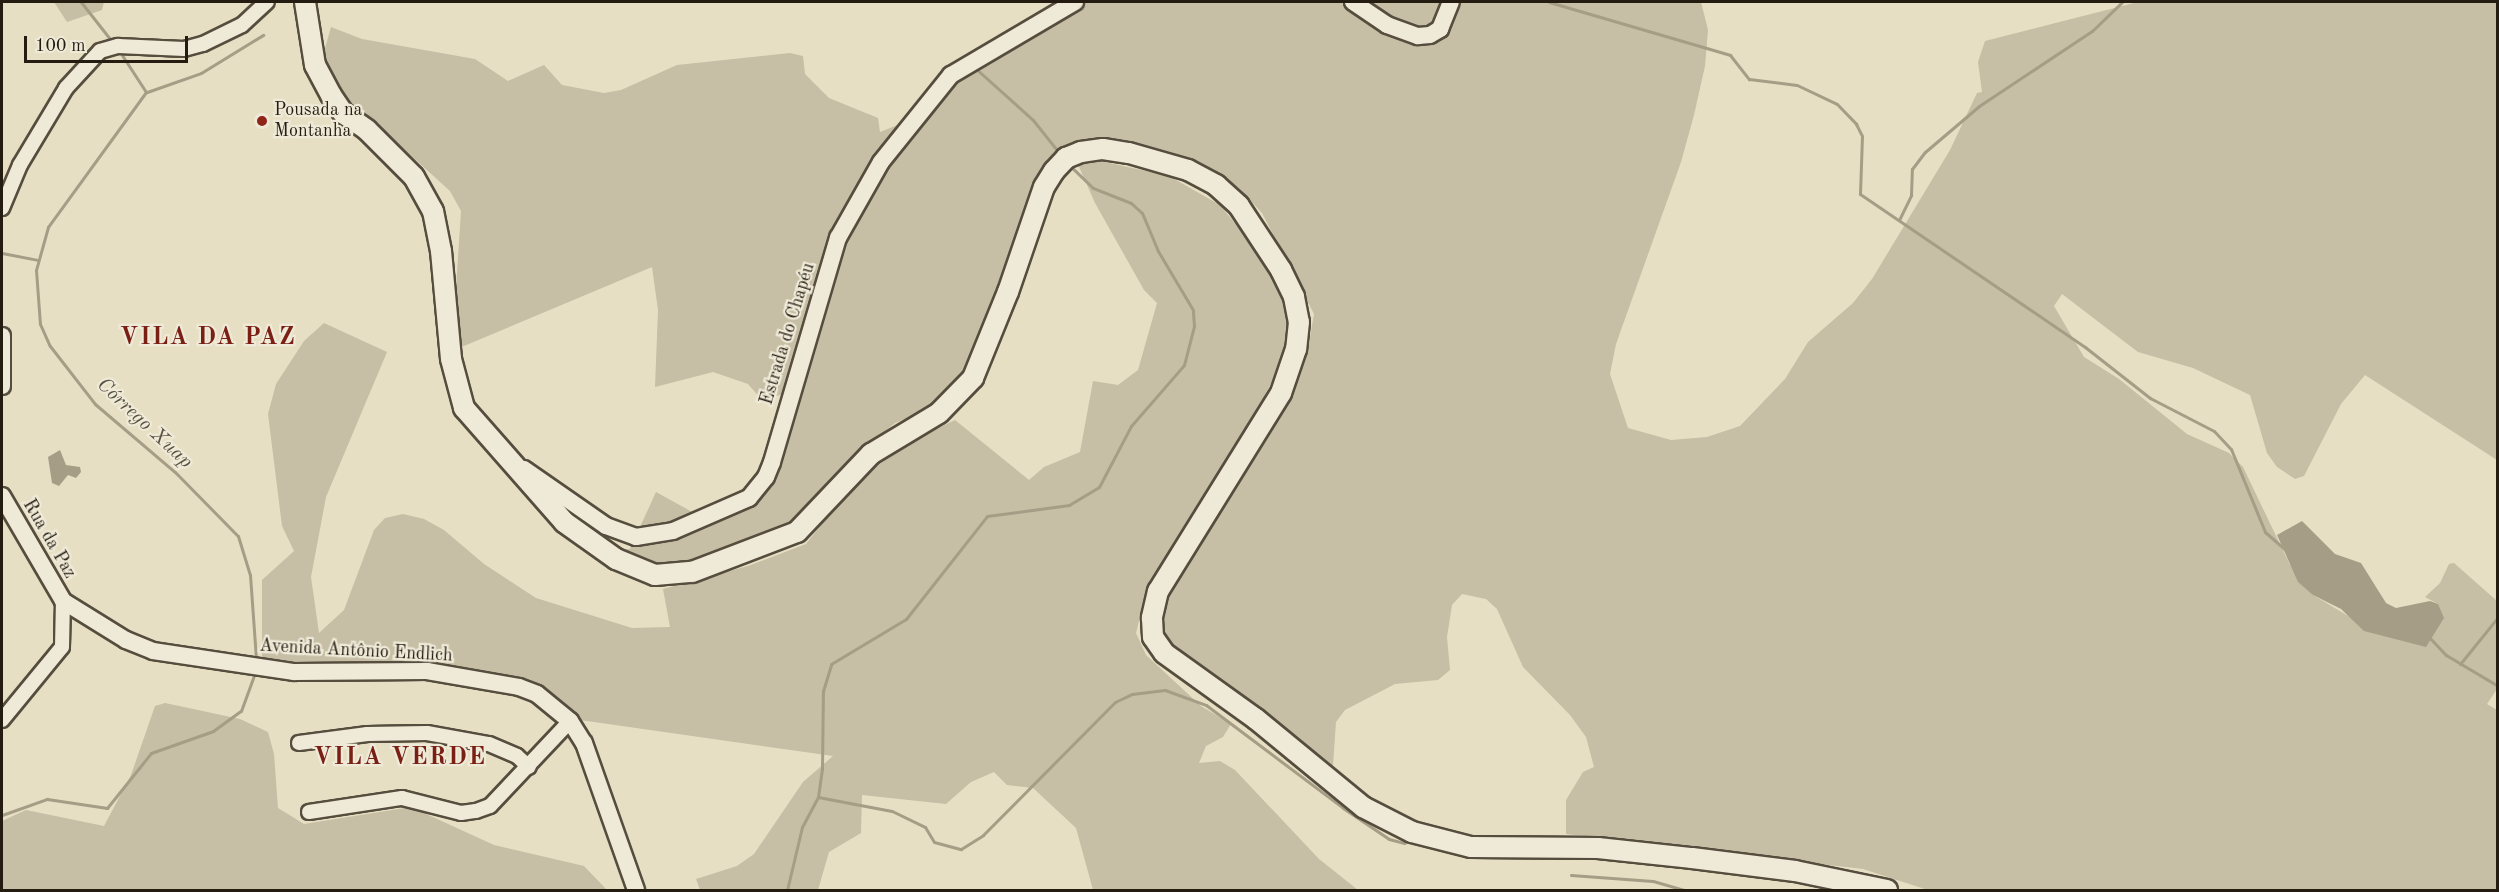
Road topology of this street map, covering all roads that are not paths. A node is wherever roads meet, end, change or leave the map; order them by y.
1 (267, 2) edge
2 (305, 2) edge
3 (1075, 2) edge
4 (1353, 2) edge
5 (1451, 2) edge
6 (2, 207) edge
7 (2, 336) edge
8 (2, 386) edge
9 (502, 453) junction
10 (2, 496) edge
11 (63, 601) junction
12 (2, 720) edge
13 (570, 721) junction
14 (299, 743) dead end
15 (529, 767) junction
16 (309, 812) dead end
17 (638, 889) edge
18 (1887, 891) edge

1 - 6 street
2 - 9 main road
3 - 9 street, Estrada do Chapéu
4 - 5 street
7 - 8 street
9 - 18 main road
10 - 11 street, Rua da Paz
11 - 12 street
11 - 13 street, Avenida Antônio Endlich
13 - 15 street
13 - 17 street, Avenida Antônio Endlich
14 - 15 street
15 - 16 street

